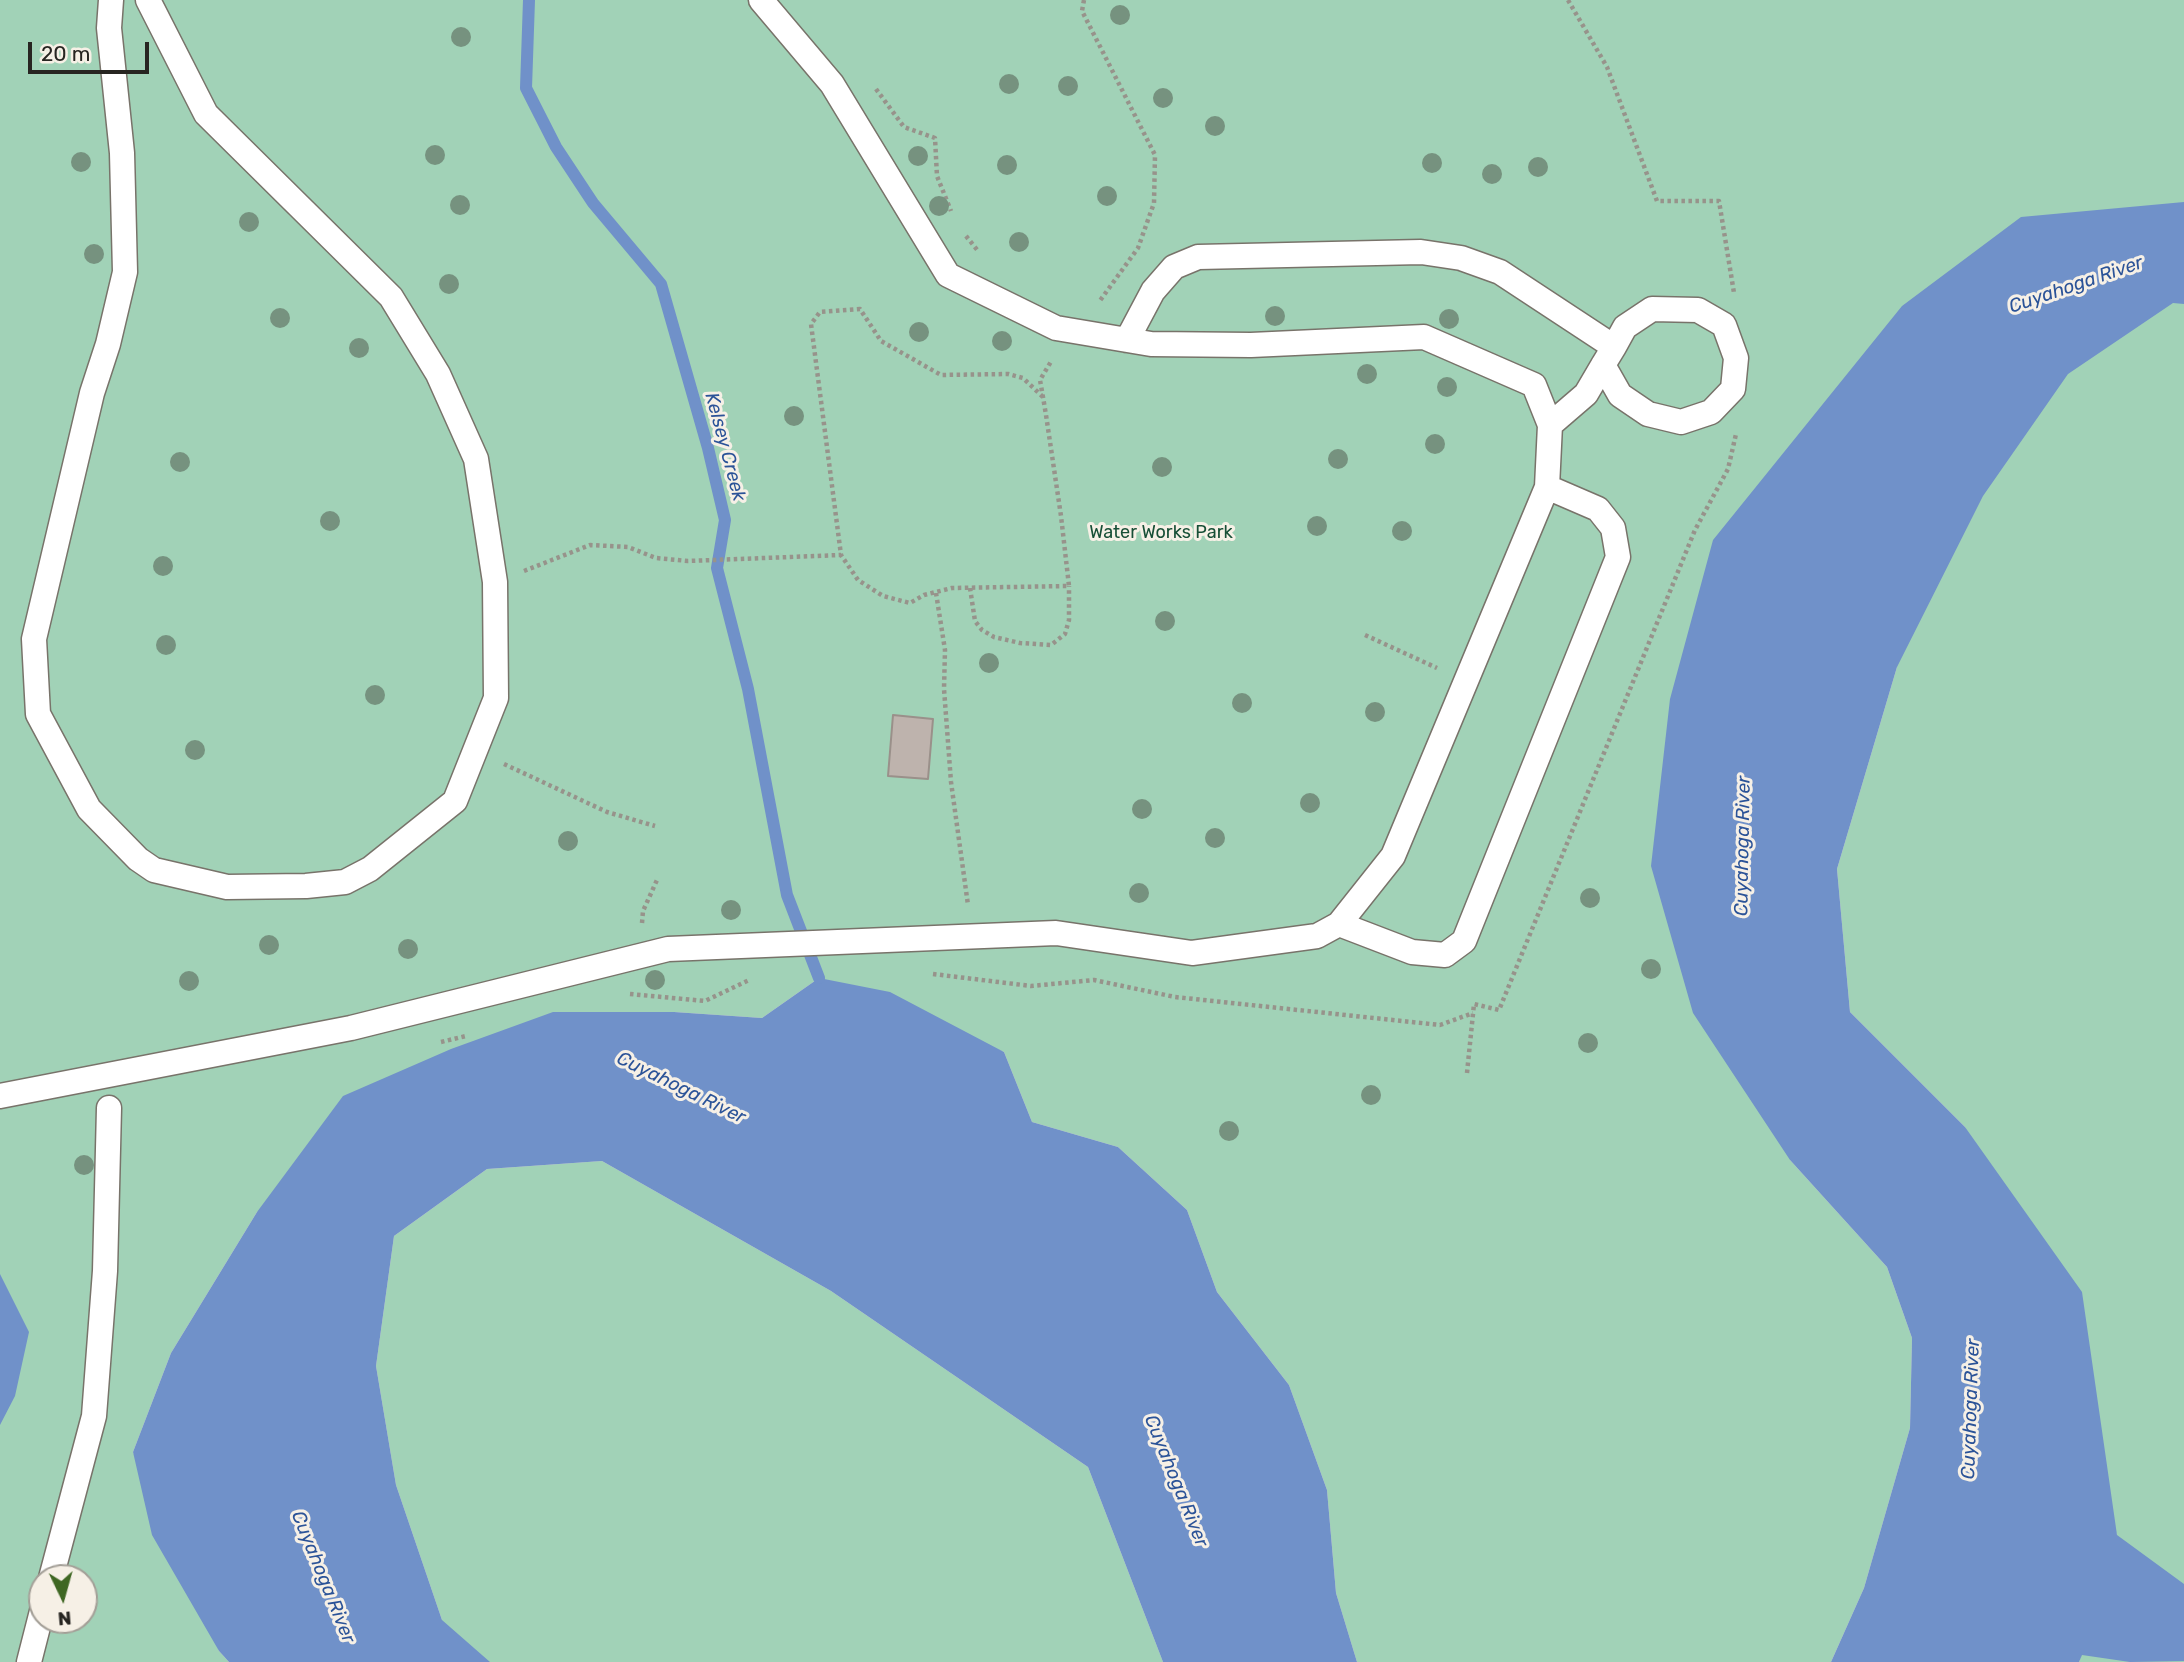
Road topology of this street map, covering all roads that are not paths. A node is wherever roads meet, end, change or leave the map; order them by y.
1 (111, 0) edge
2 (148, 0) edge
3 (761, 0) edge
4 (1127, 340) junction
5 (1608, 356) junction
6 (1550, 425) junction
7 (1547, 487) junction
8 (1339, 924) junction
9 (0, 1096) edge
10 (109, 1108) dead end
11 (55, 1564) edge
12 (36, 1634) edge
13 (29, 1662) edge

1 - 2 lane
3 - 4 lane
4 - 5 lane
4 - 6 lane
5 - 5 lane
5 - 6 lane
6 - 7 lane
7 - 8 lane
7 - 8 lane
8 - 9 lane
10 - 11 lane
12 - 13 lane

